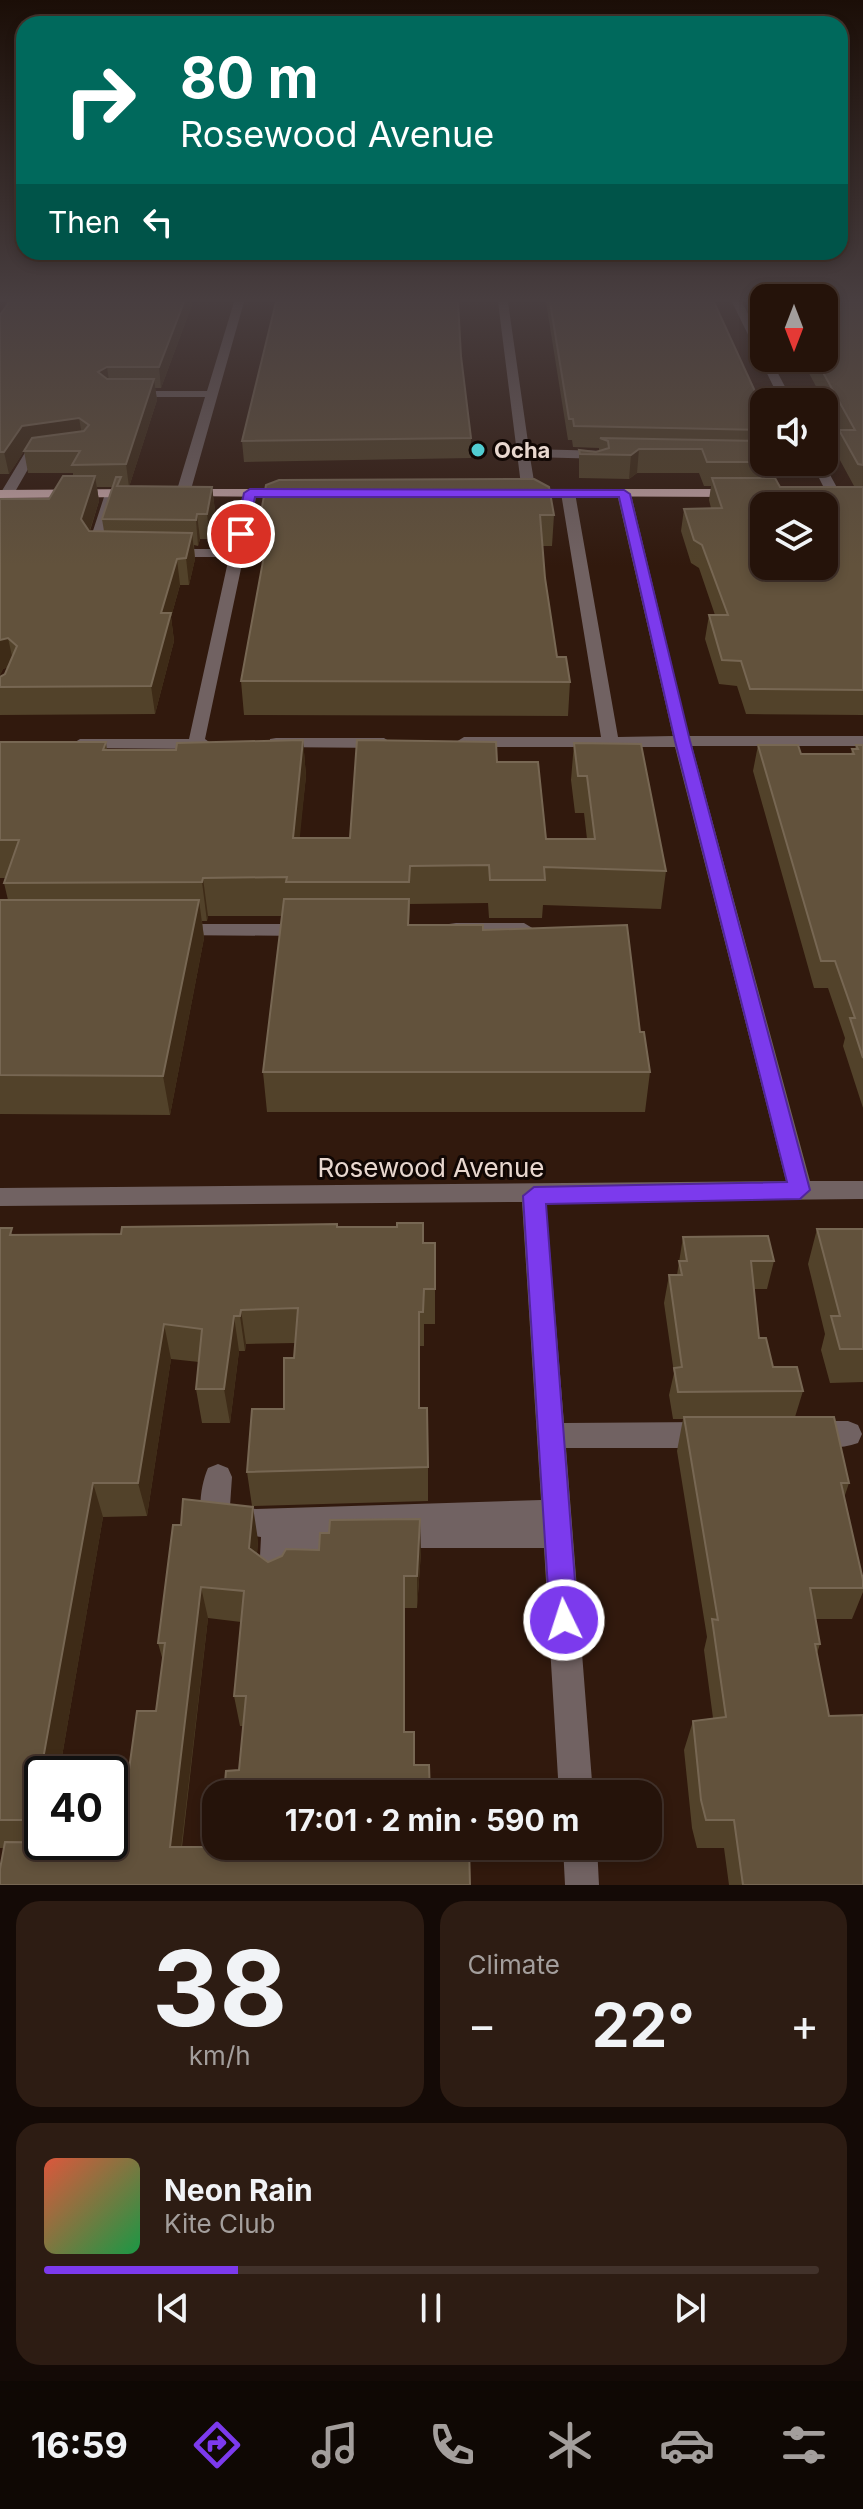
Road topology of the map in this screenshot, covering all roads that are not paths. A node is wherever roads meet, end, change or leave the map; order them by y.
1 (212, 390) edge
2 (514, 390) edge
3 (121, 394) edge
4 (211, 394) junction
5 (61, 449) edge
6 (523, 455) junction
7 (615, 455) edge
8 (600, 469) edge
9 (112, 493) junction
10 (168, 493) junction
11 (250, 493) junction
12 (309, 493) edge
13 (513, 493) edge
14 (529, 493) junction
15 (568, 493) junction
16 (749, 493) edge
17 (838, 493) edge
18 (853, 493) edge
19 (3, 494) edge
20 (624, 494) junction
21 (126, 553) edge
22 (155, 553) edge
23 (237, 553) junction
24 (610, 741) junction
25 (682, 741) junction
26 (863, 741) edge
27 (403, 742) edge
28 (451, 742) edge
29 (260, 743) edge
30 (54, 744) edge
31 (196, 744) junction
32 (228, 744) edge
33 (543, 929) edge
34 (160, 930) edge
35 (336, 930) edge
36 (431, 930) edge
37 (800, 1190) junction
38 (863, 1190) edge
39 (534, 1196) junction
40 (0, 1197) edge
41 (785, 1434) edge
42 (848, 1434) dead end
43 (738, 1435) edge
44 (551, 1436) junction
45 (218, 1477) dead end
46 (558, 1523) junction
47 (274, 1576) edge
48 (575, 1780) edge
49 (581, 1860) edge
50 (582, 1885) edge

1 - 4 street
2 - 6 street
3 - 4 street
4 - 10 street
5 - 19 street
6 - 7 street
6 - 8 street
6 - 14 street
9 - 10 main road
9 - 19 main road
9 - 21 street
10 - 11 main road
11 - 12 main road
11 - 23 street
13 - 14 main road
14 - 15 main road
15 - 20 main road
15 - 24 street
16 - 20 main road
17 - 18 main road
20 - 25 street
22 - 23 street
23 - 31 street
24 - 25 street
24 - 28 street
25 - 26 street
25 - 37 street
27 - 29 street
30 - 31 street
31 - 32 street
33 - 36 street
34 - 35 street
37 - 38 street, Rosewood Avenue
37 - 39 street, Rosewood Avenue
39 - 40 street, Rosewood Avenue
39 - 44 street
41 - 42 street
43 - 44 street
44 - 46 street
45 - 46 street
46 - 47 street
46 - 48 street
49 - 50 street

